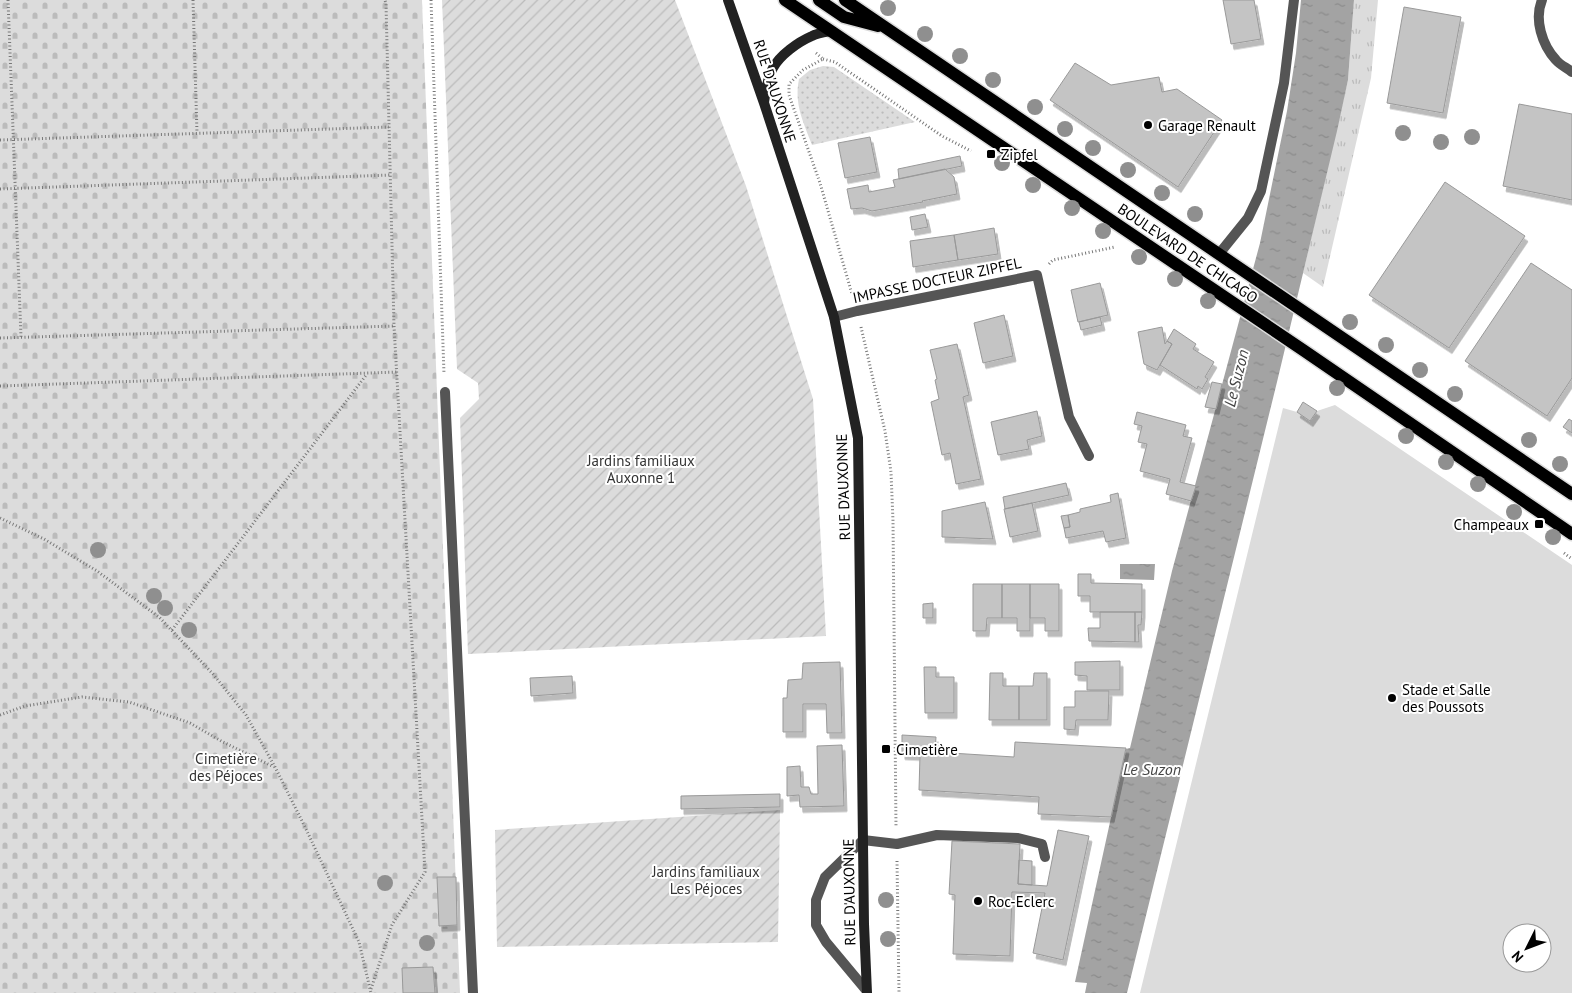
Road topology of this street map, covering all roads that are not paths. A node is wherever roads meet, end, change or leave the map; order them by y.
1 (728, 0) edge
2 (785, 0) edge
3 (819, 0) edge
4 (845, 0) edge
5 (1294, 0) edge
6 (1542, 0) edge
7 (887, 29) junction
8 (831, 31) junction
9 (1572, 72) edge
10 (764, 103) junction
11 (1219, 254) junction
12 (834, 318) junction
13 (445, 392) road end
14 (1089, 456) dead end
15 (1572, 494) edge
16 (1572, 534) edge
17 (863, 840) junction
18 (1045, 857) dead end
19 (866, 992) edge
20 (473, 993) edge

1 - 10 main road, RUE D'AUXONNE
2 - 8 main road, BOULEVARD DE CHICAGO
3 - 7 main road
4 - 7 main road, BOULEVARD DE CHICAGO
5 - 11 street
6 - 9 street
7 - 11 main road, BOULEVARD DE CHICAGO
8 - 10 main road
8 - 16 main road, BOULEVARD DE CHICAGO
10 - 12 main road, RUE D'AUXONNE
11 - 15 main road, BOULEVARD DE CHICAGO
12 - 14 street, IMPASSE DOCTEUR ZIPFEL
12 - 17 main road, RUE D'AUXONNE
13 - 20 street
17 - 18 street
17 - 19 main road, RUE D'AUXONNE
17 - 19 street

